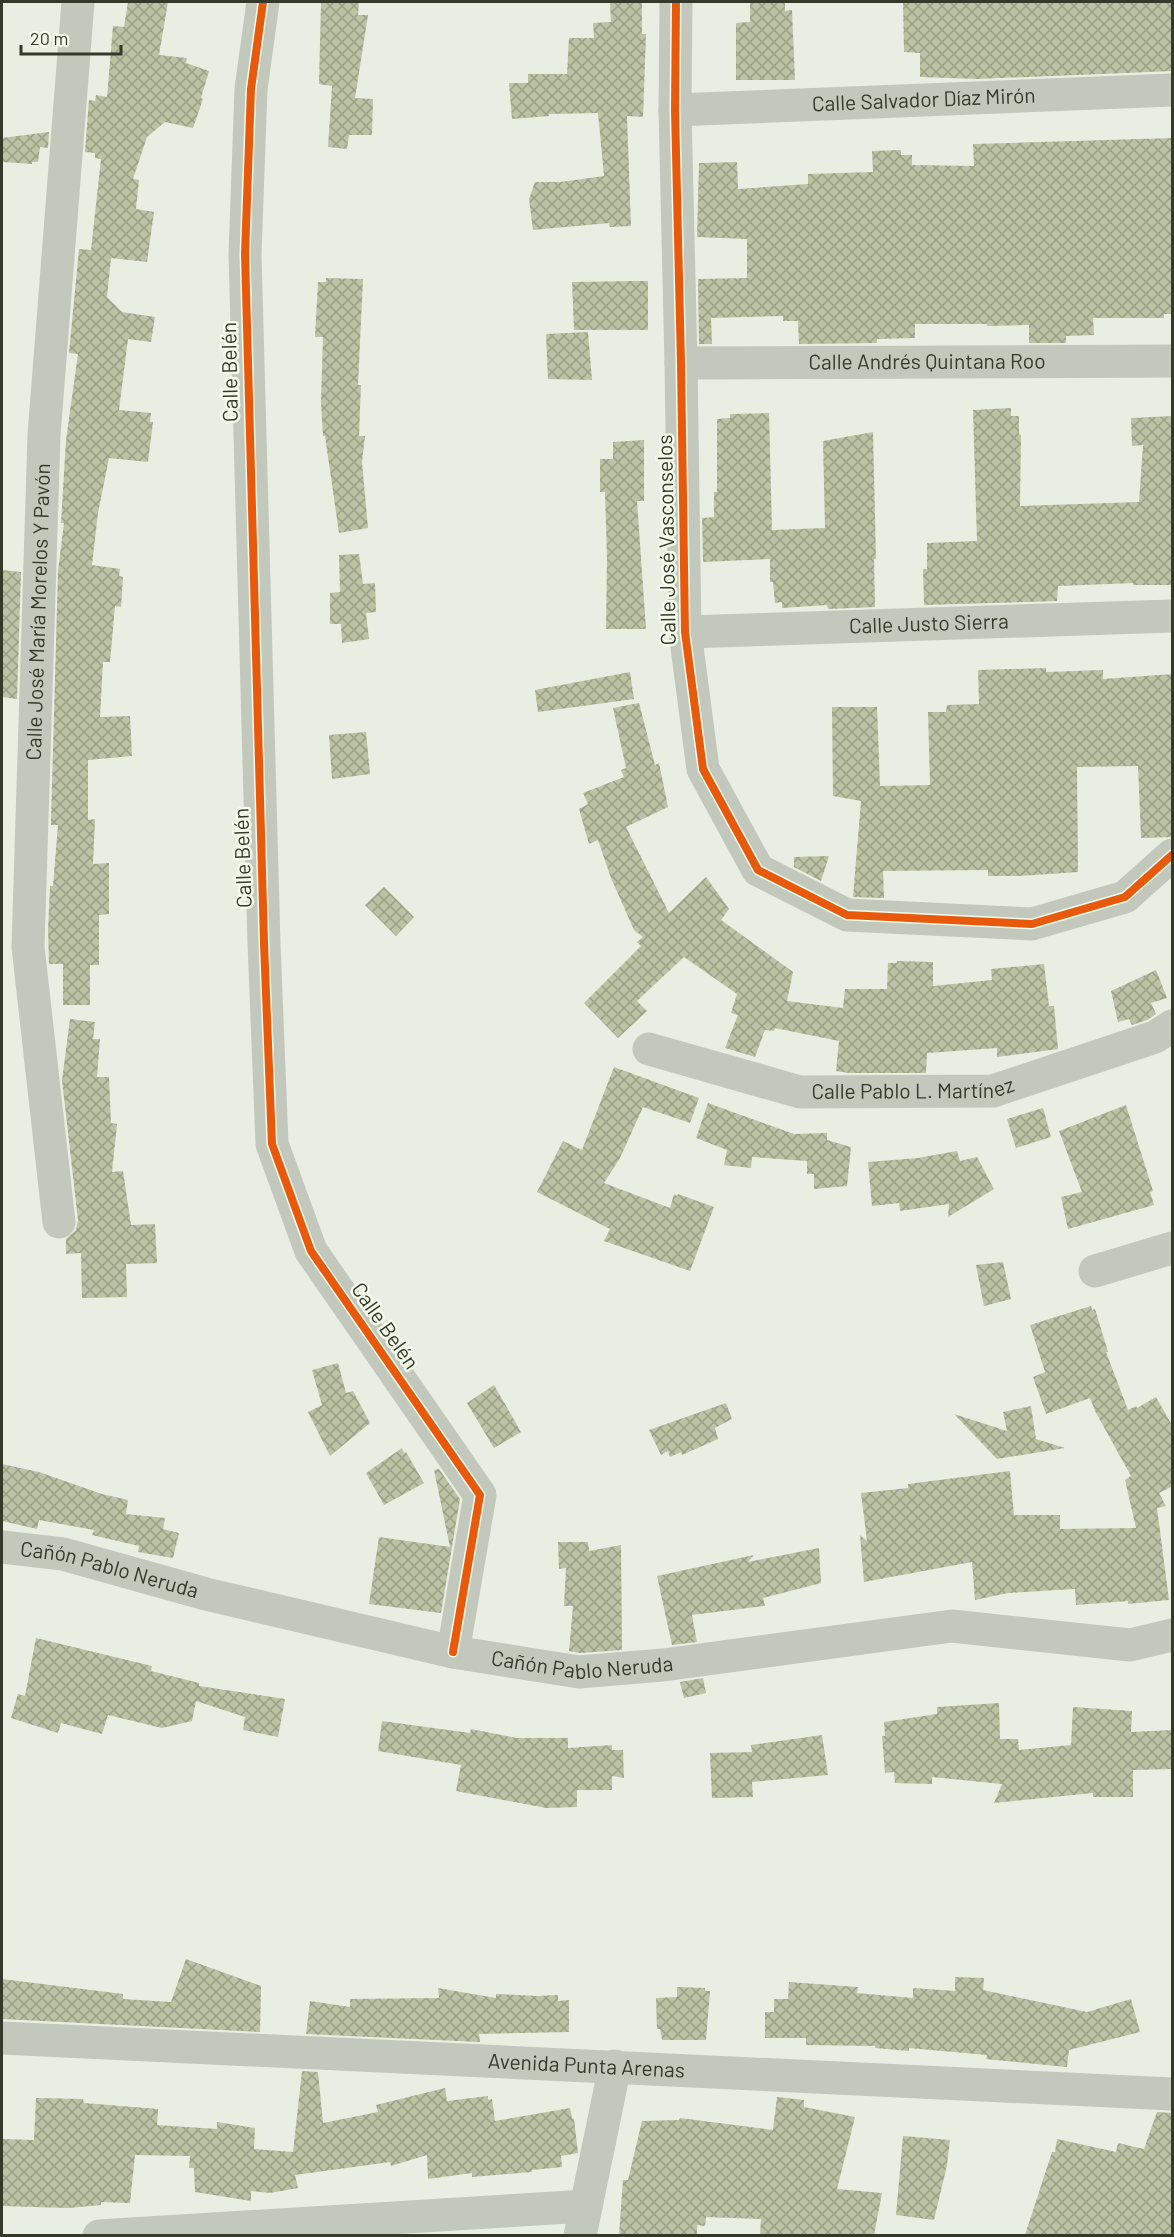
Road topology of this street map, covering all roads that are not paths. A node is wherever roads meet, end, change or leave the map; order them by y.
1 (78, 2) edge
2 (263, 2) edge
3 (676, 2) edge
4 (1173, 90) edge
5 (675, 110) junction
6 (1173, 361) edge
7 (681, 363) junction
8 (1173, 616) edge
9 (685, 632) junction
10 (1173, 855) edge
11 (15, 947) edge
12 (1173, 1026) edge
13 (649, 1049) dead end
14 (59, 1222) dead end
15 (1173, 1248) edge
16 (1095, 1271) dead end
17 (2, 1547) edge
18 (1173, 1635) edge
19 (453, 1652) junction
20 (2, 2038) edge
21 (615, 2066) junction
22 (1173, 2094) edge
23 (583, 2221) edge
24 (99, 2235) edge

1 - 11 street, Calle José María Morelos Y Pavón
2 - 19 street, Calle Belén
3 - 5 street, Calle José Vasconselos
4 - 5 street, Calle Salvador Díaz Mirón
5 - 7 street, Calle José Vasconselos
6 - 7 street, Calle Andrés Quintana Roo
7 - 9 street, Calle José Vasconselos
8 - 9 street, Calle Justo Sierra
9 - 10 street, Calle José Vasconselos
11 - 14 street, Calle José María Morelos Y Pavón
12 - 13 street, Calle Pablo L. Martínez
15 - 16 street
17 - 19 street, Cañón Pablo Neruda
18 - 19 street, Cañón Pablo Neruda
20 - 21 street, Avenida Punta Arenas
21 - 22 street, Avenida Punta Arenas
21 - 23 street
23 - 24 street

